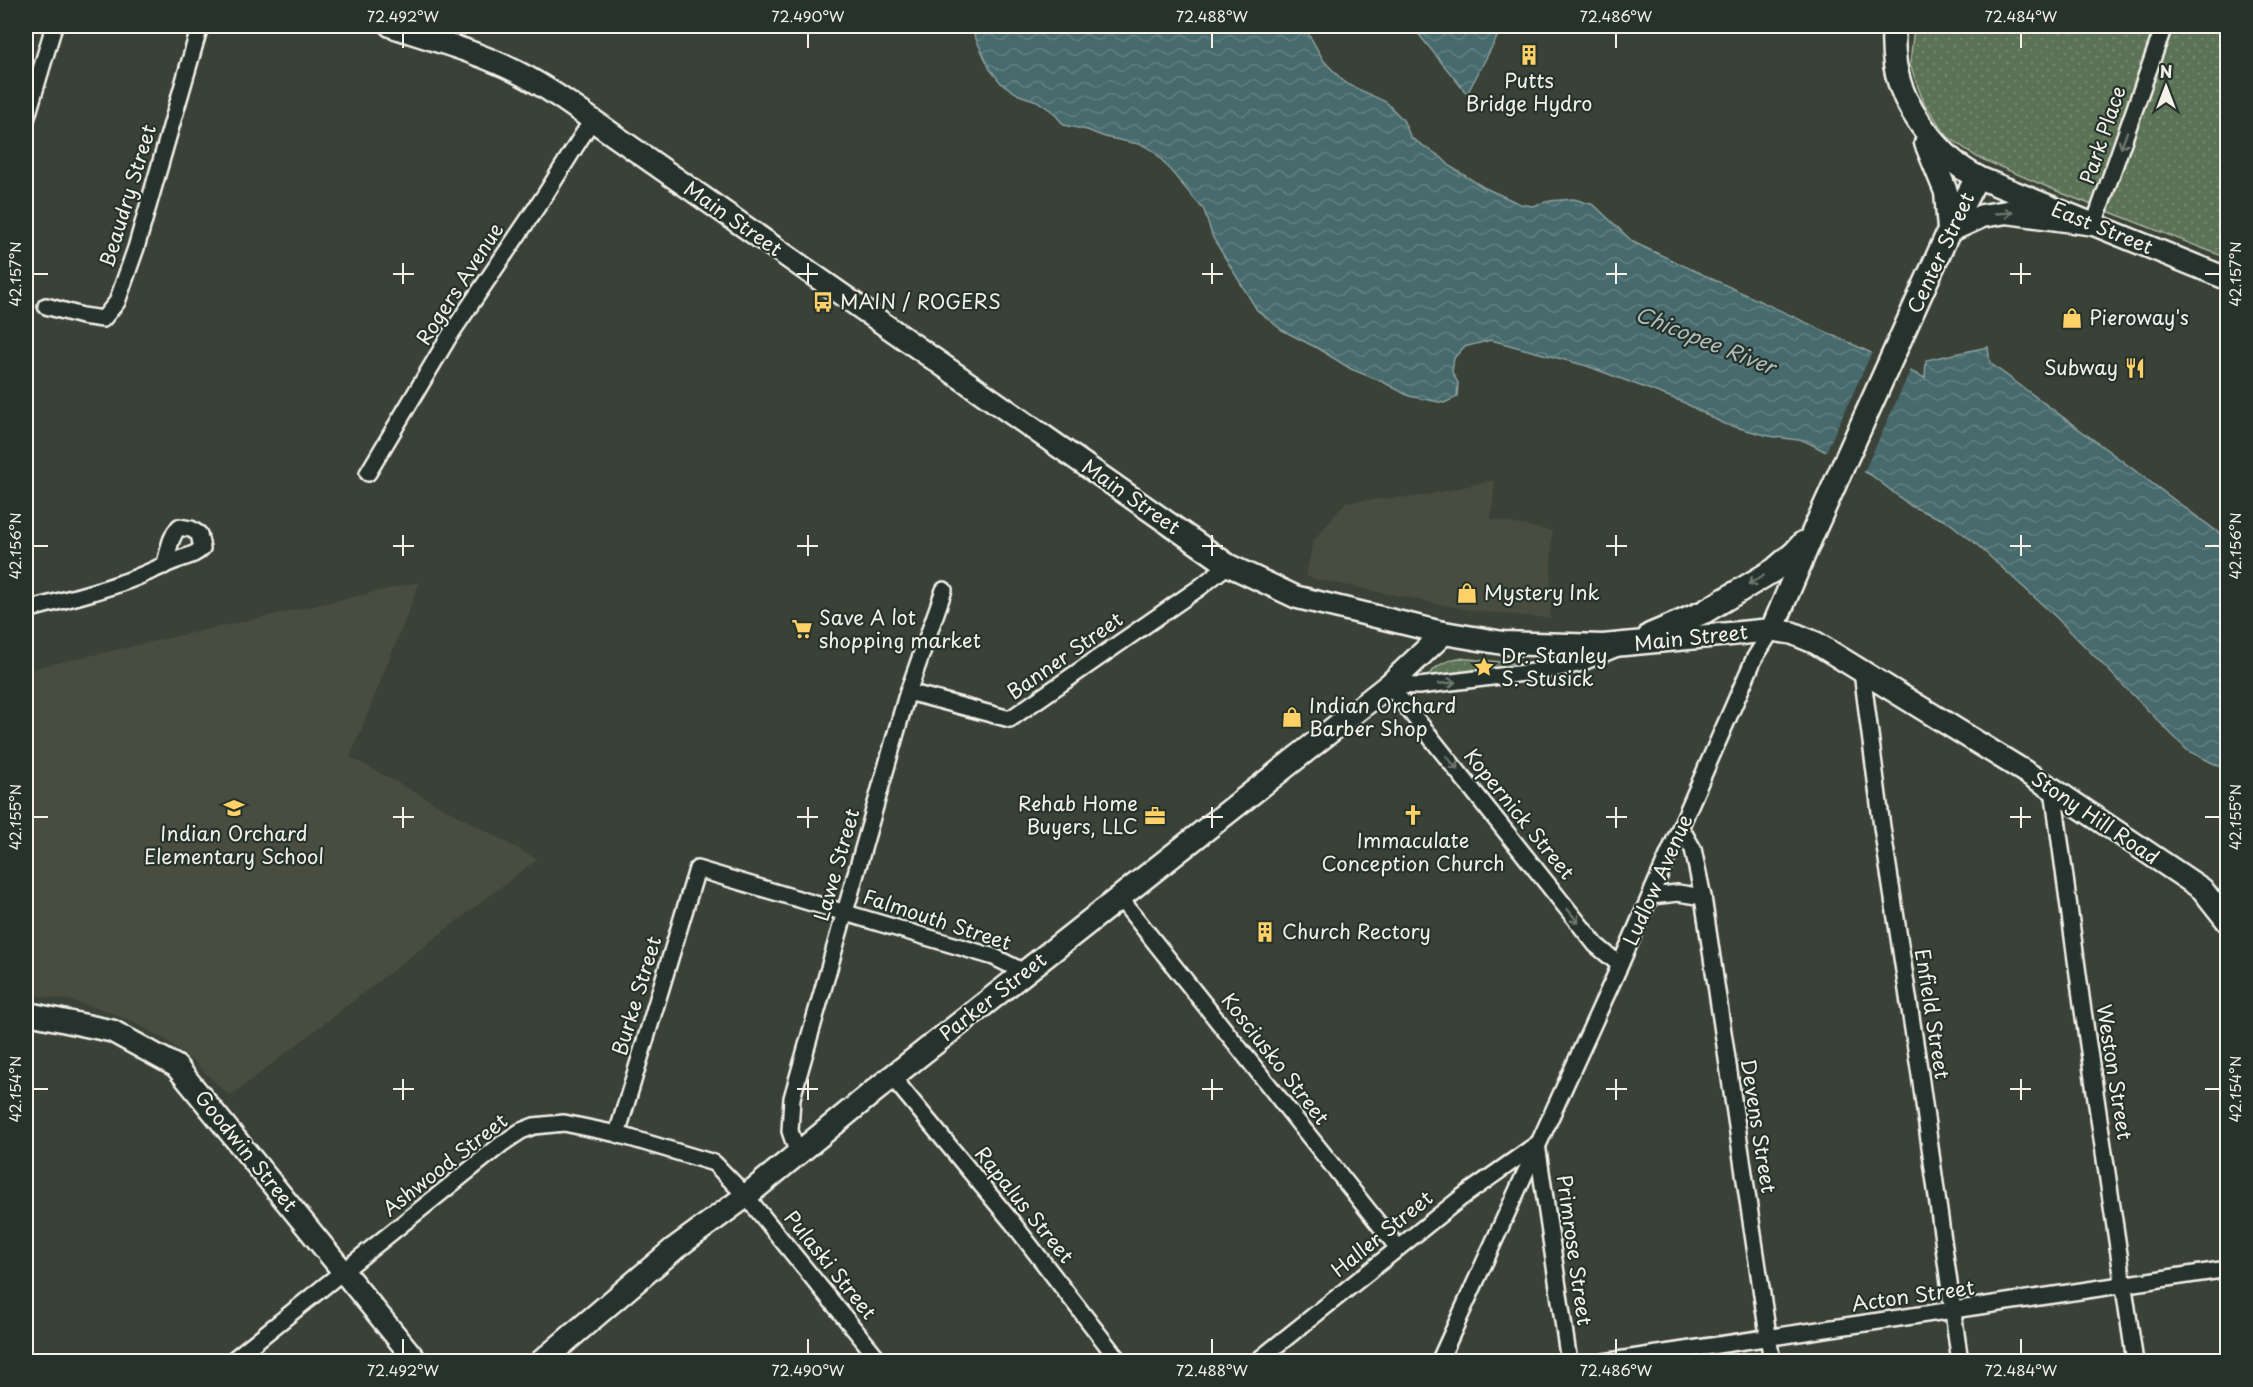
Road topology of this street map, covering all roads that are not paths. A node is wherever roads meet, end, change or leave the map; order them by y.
1 (54, 26) edge
2 (200, 26) edge
3 (392, 26) edge
4 (1894, 26) edge
5 (2164, 26) edge
6 (443, 34) edge
7 (1913, 115) junction
8 (26, 120) edge
9 (592, 120) junction
10 (1977, 177) junction
11 (2094, 224) junction
12 (1949, 231) junction
13 (2228, 279) edge
14 (46, 306) dead end
15 (1874, 397) joint
16 (368, 473) dead end
17 (1815, 528) junction
18 (1228, 565) junction
19 (164, 566) dead end
20 (944, 590) dead end
21 (26, 610) edge
22 (1772, 630) junction
23 (1444, 633) junction
24 (1627, 645) junction
25 (1862, 672) junction
26 (1389, 685) junction
27 (908, 692) junction
28 (1953, 726) joint
29 (2053, 789) junction
30 (1681, 828) junction
31 (697, 869) joint
32 (1651, 896) junction
33 (1119, 897) junction
34 (1703, 897) junction
35 (846, 912) junction
36 (2228, 922) edge
37 (1620, 965) junction
38 (1024, 972) junction
39 (26, 1013) edge
40 (892, 1077) junction
41 (617, 1134) junction
42 (1537, 1144) junction
43 (798, 1154) junction
44 (746, 1196) junction
45 (1398, 1248) junction
46 (2228, 1269) edge
47 (344, 1270) junction
48 (2124, 1285) junction
49 (1952, 1311) junction
50 (1769, 1338) junction
51 (230, 1362) edge
52 (417, 1362) edge
53 (541, 1362) edge
54 (881, 1362) edge
55 (1120, 1362) edge
56 (1256, 1362) edge
57 (1439, 1362) edge
58 (1569, 1362) edge
59 (1604, 1362) edge
60 (1772, 1362) edge
61 (1960, 1362) edge
62 (2136, 1362) edge

1 - 8 street
2 - 14 street, Beaudry Street
3 - 6 main road, Main Street
4 - 7 main road, Center Street
5 -> 11 street, Park Place
6 - 9 main road, Main Street
7 - 10 main road, Center Street
7 - 12 main road
9 - 16 street, Rogers Avenue
9 - 18 main road, Main Street
10 - 11 main road, East Street
10 - 12 main road, Center Street
12 -> 11 main road
11 - 13 main road, East Street
12 - 15 main road, Center Street
15 - 17 main road, Ludlow Avenue
17 - 22 main road, Ludlow Avenue
17 -> 24 main road
18 - 23 main road, Main Street
18 - 27 street, Banner Street
19 - 21 street
20 - 27 street, Lawe Street
22 - 24 main road, Main Street
22 - 25 main road, Main Street
22 - 30 street, Ludlow Avenue
23 - 24 main road, Main Street
23 - 26 main road, Parker Street
26 -> 24 street
25 - 28 main road, Main Street
25 - 49 street, Enfield Street
26 - 33 main road, Parker Street
26 -> 37 street, Kopernick Street
27 - 35 street, Lawe Street
28 - 29 main road, Stony Hill Road
29 - 36 main road, Stony Hill Road
29 - 48 street, Weston Street
30 - 32 street, Ludlow Avenue
30 - 34 street, Devens Street
31 - 35 street, Falmouth Street
31 - 41 street, Burke Street
32 - 34 street
32 - 37 street, Ludlow Avenue
33 - 38 main road, Parker Street
33 - 45 street, Kosciusko Street
34 - 50 street, Devens Street
35 - 38 street, Falmouth Street
35 - 43 street, Lawe Street
37 - 42 street, Ludlow Avenue
38 - 40 main road, Parker Street
39 - 47 main road, Goodwin Street
40 - 43 main road, Parker Street
40 - 55 street, Rapalus Street
41 - 44 street, Ashwood Street
41 - 47 street, Ashwood Street
42 - 45 street, Haller Street
42 - 57 street, Ludlow Avenue
42 - 58 street, Primrose Street
43 - 44 main road, Parker Street
44 - 53 main road, Parker Street
44 - 54 street, Pulaski Street
45 - 56 street, Haller Street
46 - 48 street, Acton Street
47 - 51 street, Ashwood Street
47 - 52 main road, Goodwin Street
48 - 49 street, Acton Street
48 - 62 street, Weston Street
49 - 50 street, Acton Street
49 - 61 street, Enfield Street
50 - 59 street, Acton Street
50 - 60 street, Devens Street

